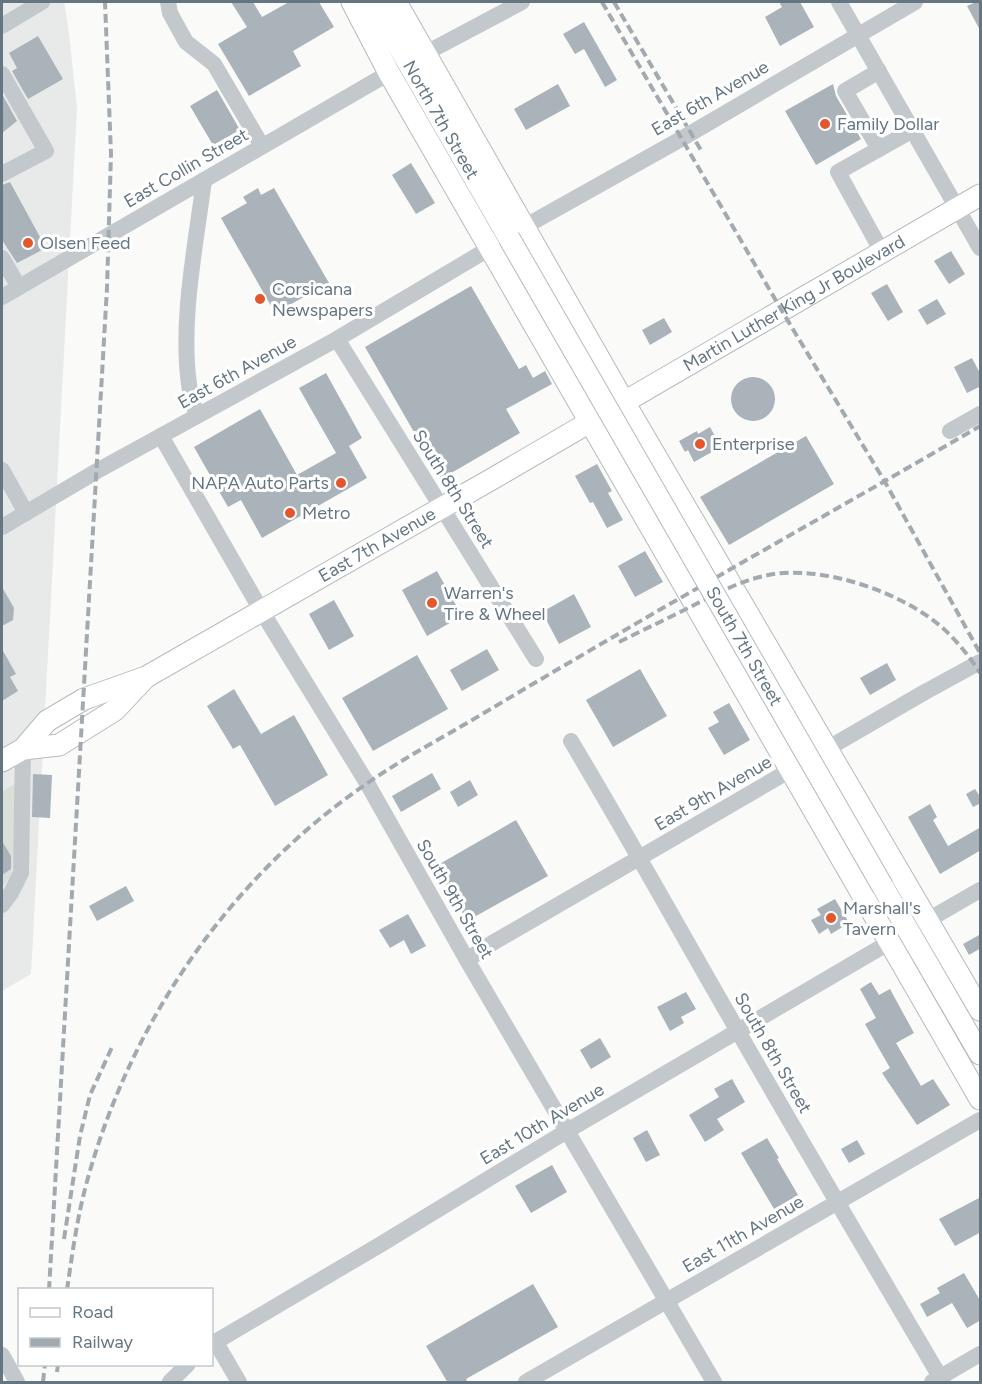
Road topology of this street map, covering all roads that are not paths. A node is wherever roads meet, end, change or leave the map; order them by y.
1 (42, 2) edge
2 (168, 2) edge
3 (352, 2) edge
4 (373, 2) edge
5 (396, 2) edge
6 (522, 2) edge
7 (839, 2) edge
8 (915, 2) edge
9 (2, 26) edge
10 (858, 34) junction
11 (426, 53) junction
12 (879, 71) junction
13 (389, 73) junction
14 (2, 74) edge
15 (913, 130) junction
16 (262, 146) junction
17 (879, 149) junction
18 (2, 174) edge
19 (204, 180) junction
20 (981, 195) edge
21 (958, 208) junction
22 (517, 233) junction
23 (490, 248) junction
24 (981, 248) edge
25 (882, 252) junction
26 (2, 258) edge
27 (19, 287) junction
28 (2, 297) edge
29 (337, 339) junction
30 (607, 412) junction
31 (981, 414) edge
32 (196, 416) junction
33 (950, 431) dead end
34 (161, 436) junction
35 (2, 470) edge
36 (442, 508) junction
37 (26, 513) junction
38 (2, 527) edge
39 (261, 610) junction
40 (536, 659) dead end
41 (981, 662) edge
42 (572, 741) dead end
43 (828, 748) junction
44 (23, 749) junction
45 (2, 761) edge
46 (791, 770) junction
47 (640, 857) junction
48 (981, 890) edge
49 (2, 904) edge
50 (928, 920) junction
51 (890, 942) junction
52 (467, 960) junction
53 (981, 1010) edge
54 (737, 1031) junction
55 (981, 1054) edge
56 (981, 1099) edge
57 (981, 1120) edge
58 (567, 1131) junction
59 (837, 1203) junction
60 (667, 1300) junction
61 (213, 1342) edge
62 (981, 1354) edge
63 (2, 1355) edge
64 (187, 1366) edge
65 (938, 1381) edge
66 (17, 1383) edge
67 (170, 1383) edge
68 (239, 1383) edge
69 (526, 1383) edge
70 (714, 1383) edge

1 - 9 street
2 - 16 street
3 - 13 main road
4 - 22 main road, North 7th Street
5 - 11 main road
6 - 11 street
7 - 10 street
8 - 10 street, East 6th Avenue
10 - 12 street
10 - 22 street, East 6th Avenue
11 - 22 main road
12 - 15 street
12 - 17 street
13 - 16 street, East Collin Street
13 - 23 main road
14 - 18 street
15 - 17 street
15 - 21 street
16 - 19 street, East Collin Street
17 - 25 street
19 - 27 street, East Collin Street
19 - 32 street
20 - 21 main road, Martin Luther King Jr Boulevard
21 - 24 street
21 - 25 main road, Martin Luther King Jr Boulevard
22 - 30 main road
22 - 55 main road, South 7th Street, bridge
23 - 29 street, East 6th Avenue
23 - 30 main road
25 - 30 main road, Martin Luther King Jr Boulevard
26 - 27 street
27 - 28 street, East Collin Street
29 - 32 street, East 6th Avenue
29 - 36 street, South 8th Street
30 - 36 main road, East 7th Avenue
30 - 43 main road
30 - 46 main road
31 - 33 street
32 - 34 street, East 6th Avenue
34 - 37 street, East 6th Avenue
34 - 39 street, South 9th Street
35 - 37 street
36 - 39 main road, East 7th Avenue
36 - 40 street, South 8th Street
37 - 38 street, East 6th Avenue
39 - 44 main road, East 7th Avenue
39 - 52 street, South 9th Street
41 - 43 street, East 9th Avenue
42 - 47 street, South 8th Street
43 - 46 street, East 9th Avenue
43 - 50 main road
44 - 45 main road, East 7th Avenue
44 - 49 street
46 - 47 street, East 9th Avenue
46 - 51 main road
47 - 52 street, East 9th Avenue
47 - 54 street, South 8th Street
48 - 50 street
50 - 53 main road
51 - 54 street, East 10th Avenue
51 - 56 main road
52 - 58 street, South 9th Street
54 - 58 street, East 10th Avenue
54 - 59 street, South 8th Street
57 - 59 street, East 11th Avenue
58 - 60 street, South 9th Street
58 - 61 street, East 10th Avenue
59 - 60 street, East 11th Avenue
59 - 65 street, South 8th Street
60 - 69 street, East 11th Avenue
60 - 70 street, South 9th Street
61 - 68 street
62 - 65 street
63 - 66 street
64 - 67 street

